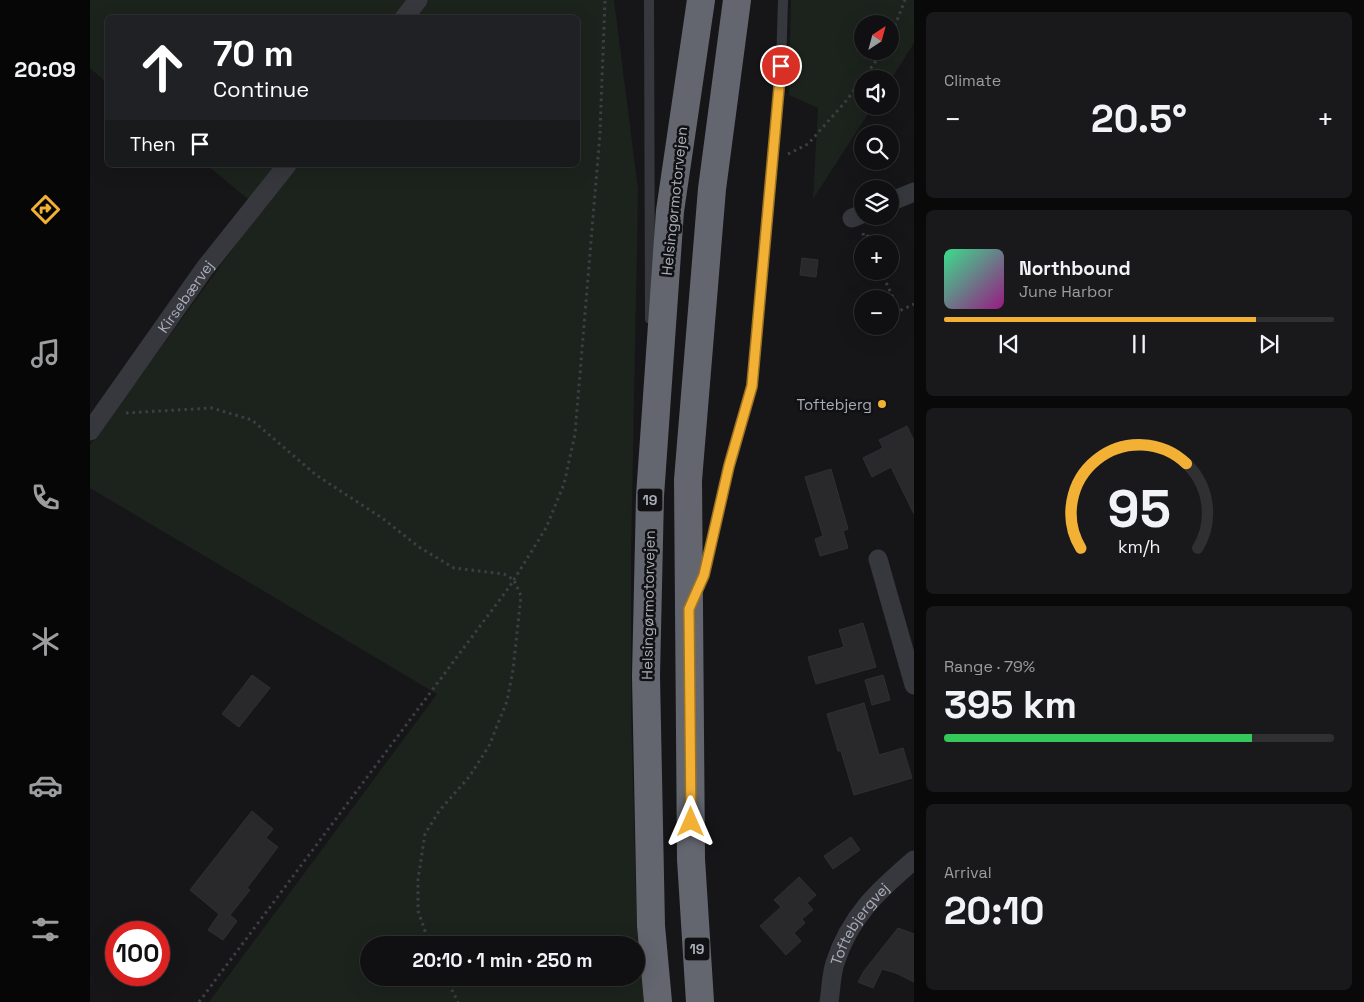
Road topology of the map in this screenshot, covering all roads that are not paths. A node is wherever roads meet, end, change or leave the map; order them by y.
1 (418, 0) edge
2 (648, 0) edge
3 (701, 0) edge
4 (737, 0) edge
5 (783, 0) edge
6 (406, 15) edge
7 (285, 167) edge
8 (914, 192) edge
9 (899, 198) edge
10 (650, 327) dead end
11 (650, 347) dead end
12 (90, 431) edge
13 (650, 496) junction
14 (878, 559) dead end
15 (689, 609) junction
16 (914, 685) edge
17 (914, 860) edge
18 (658, 1002) edge
19 (700, 1002) edge
20 (829, 1002) edge

1 - 6 street
2 - 10 lane
3 - 13 highway, Helsingørmotorvejen / 19
4 - 15 highway, 19
5 - 15 lane
7 - 12 street, Kirsebærvej
8 - 9 street
11 - 13 lane
13 - 18 highway, Helsingørmotorvejen / 19
14 - 16 street
15 - 19 highway, 19
17 - 20 street, Toftebjergvej

